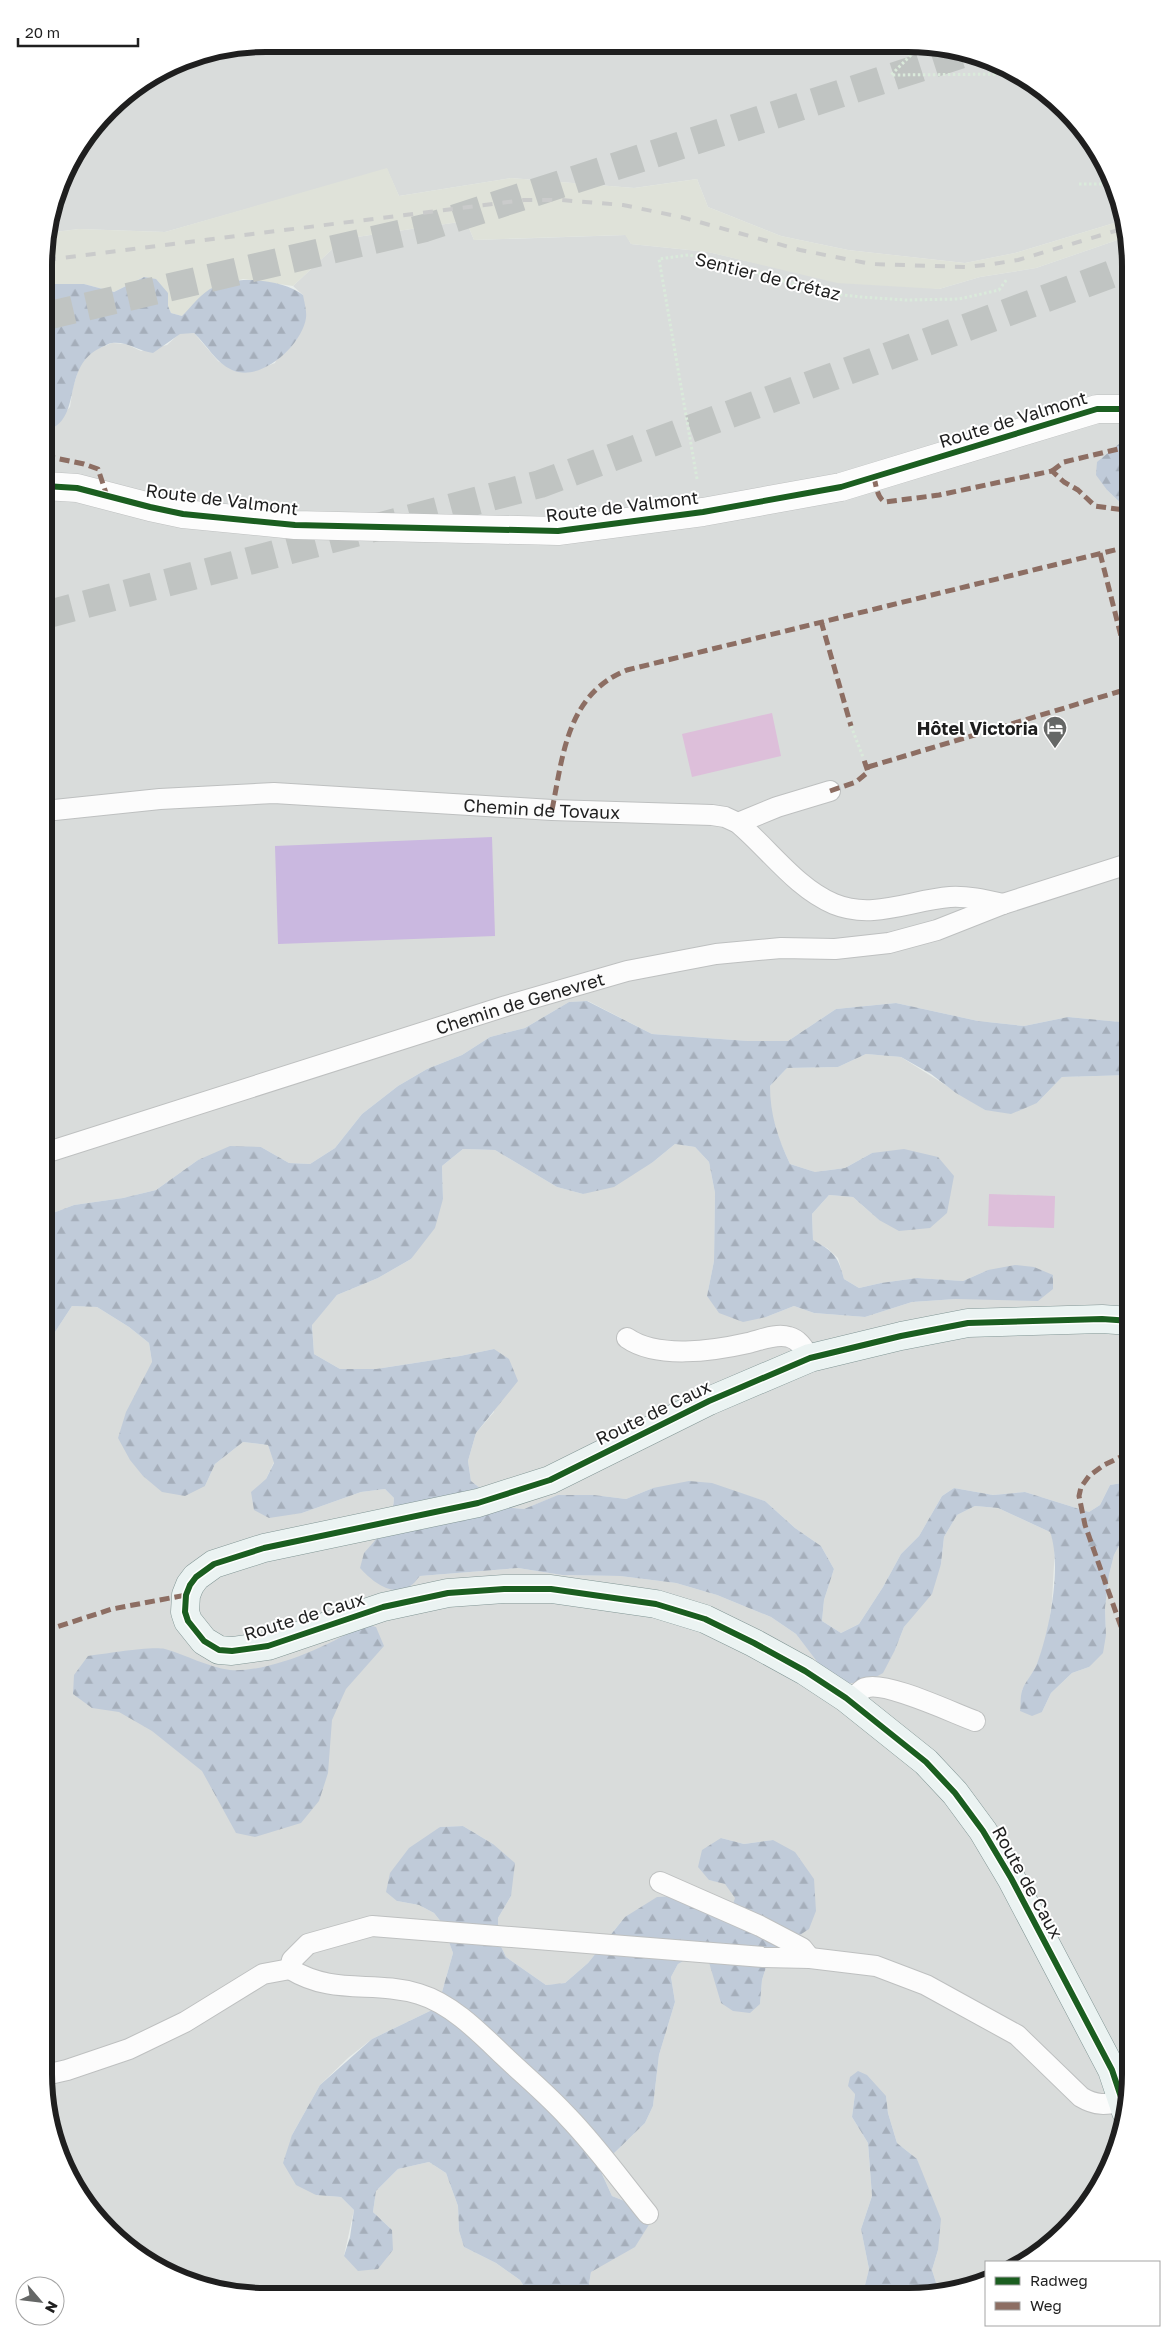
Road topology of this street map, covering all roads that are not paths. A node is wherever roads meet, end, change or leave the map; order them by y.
1 (1122, 410) edge
2 (52, 486) edge
3 (830, 791) dead end
4 (52, 810) edge
5 (738, 823) junction
6 (1122, 866) edge
7 (1003, 904) junction
8 (52, 1152) edge
9 (1122, 1320) edge
10 (627, 1338) dead end
11 (810, 1358) junction
12 (850, 1701) junction
13 (975, 1722) dead end
14 (660, 1882) dead end
15 (810, 1958) junction
16 (290, 1969) junction
17 (52, 2073) edge
18 (1121, 2098) edge
19 (1120, 2106) edge
20 (648, 2214) dead end

1 - 2 street, Route de Valmont
3 - 5 lane
4 - 5 lane, Chemin de Tovaux
5 - 7 lane, Chemin de Tovaux
6 - 7 lane, Chemin de Genevret
7 - 8 lane, Chemin de Genevret
9 - 11 street, Route de Caux
10 - 11 lane
11 - 12 street, Route de Caux
12 - 13 lane
12 - 18 street, Route de Caux
14 - 15 lane
15 - 16 lane
15 - 19 lane
16 - 17 lane
16 - 20 lane

